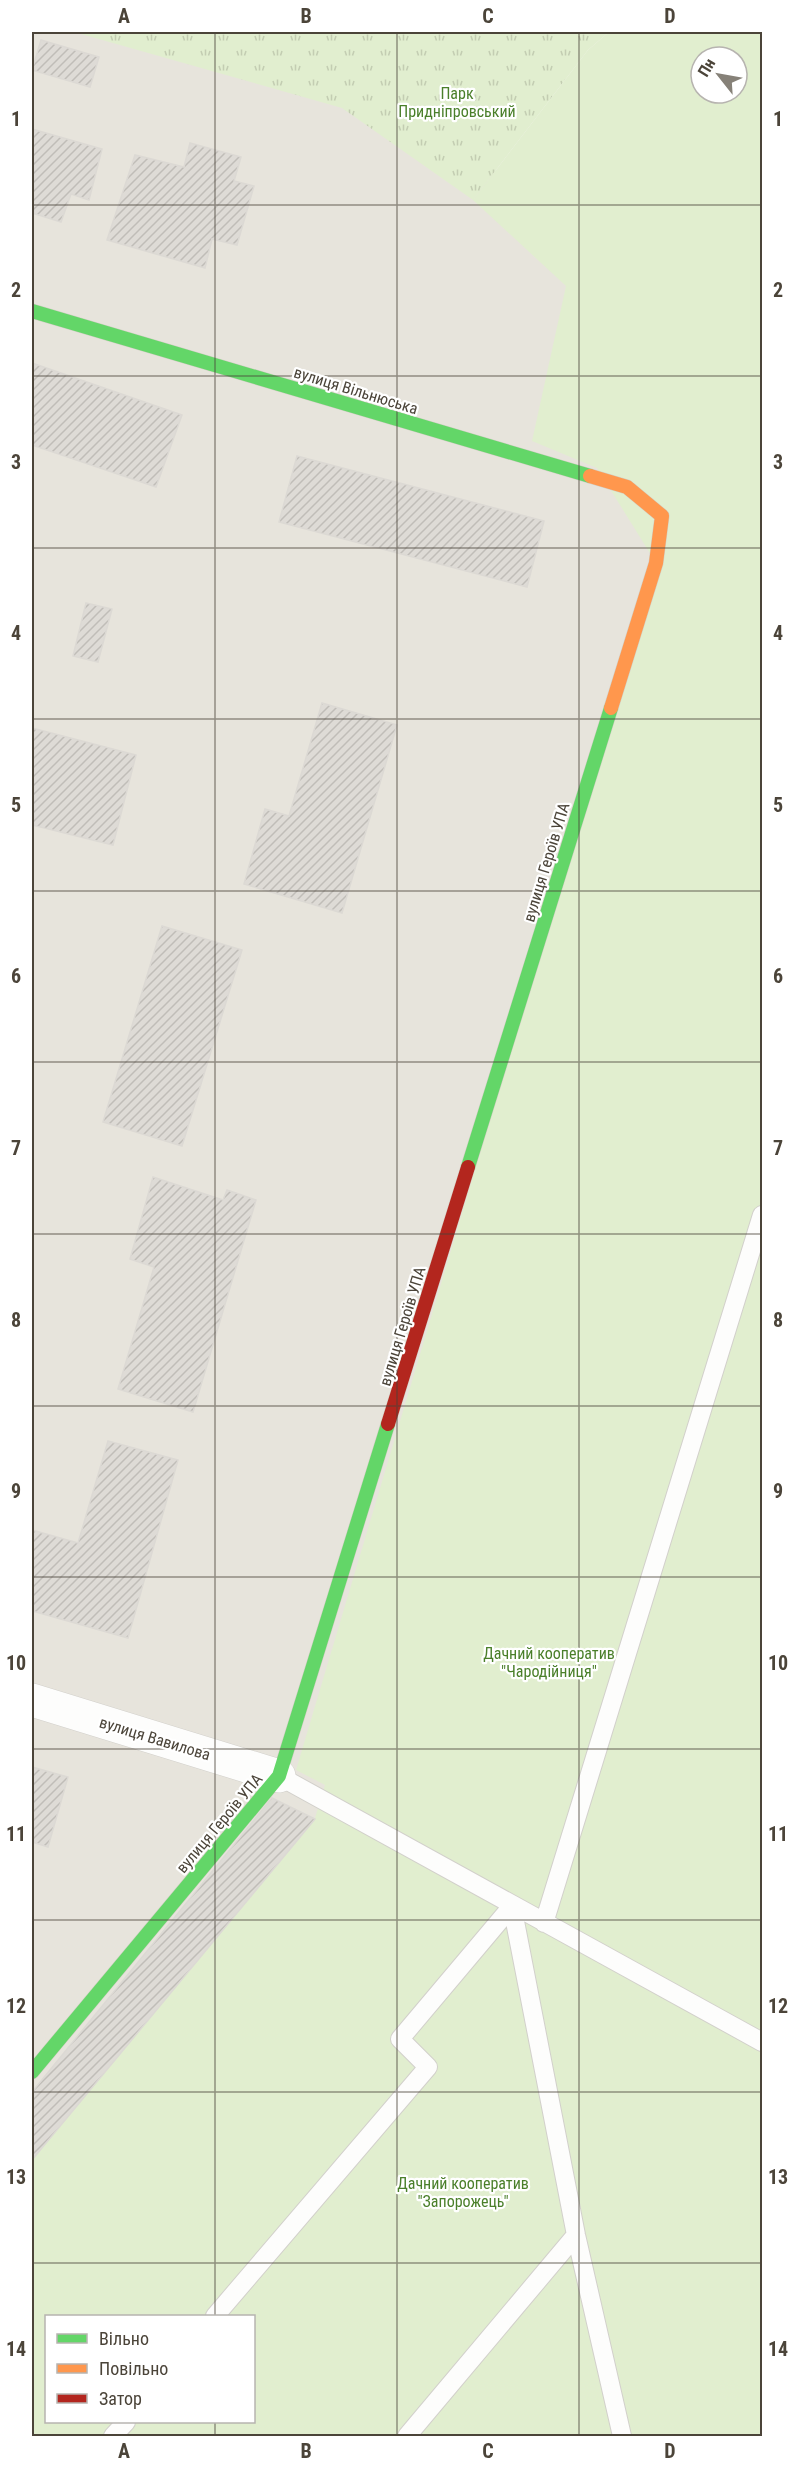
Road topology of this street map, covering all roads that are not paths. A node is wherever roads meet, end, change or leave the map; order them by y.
1 (32, 311) edge
2 (662, 516) joint
3 (762, 1215) edge
4 (32, 1700) edge
5 (279, 1776) junction
6 (512, 1906) junction
7 (544, 1923) junction
8 (762, 2042) edge
9 (32, 2072) edge
10 (576, 2235) junction
11 (216, 2315) edge
12 (124, 2423) edge
13 (113, 2436) edge
14 (407, 2436) edge
15 (622, 2436) edge

1 - 2 street, вулиця Вільнюська
2 - 5 street, вулиця Героїв УПА
3 - 7 lane
4 - 5 street, вулиця Вавилова
5 - 6 lane
5 - 9 street, вулиця Героїв УПА
6 - 7 lane
6 - 10 lane
6 - 11 lane
7 - 8 lane
10 - 14 lane
10 - 15 lane
12 - 13 lane

